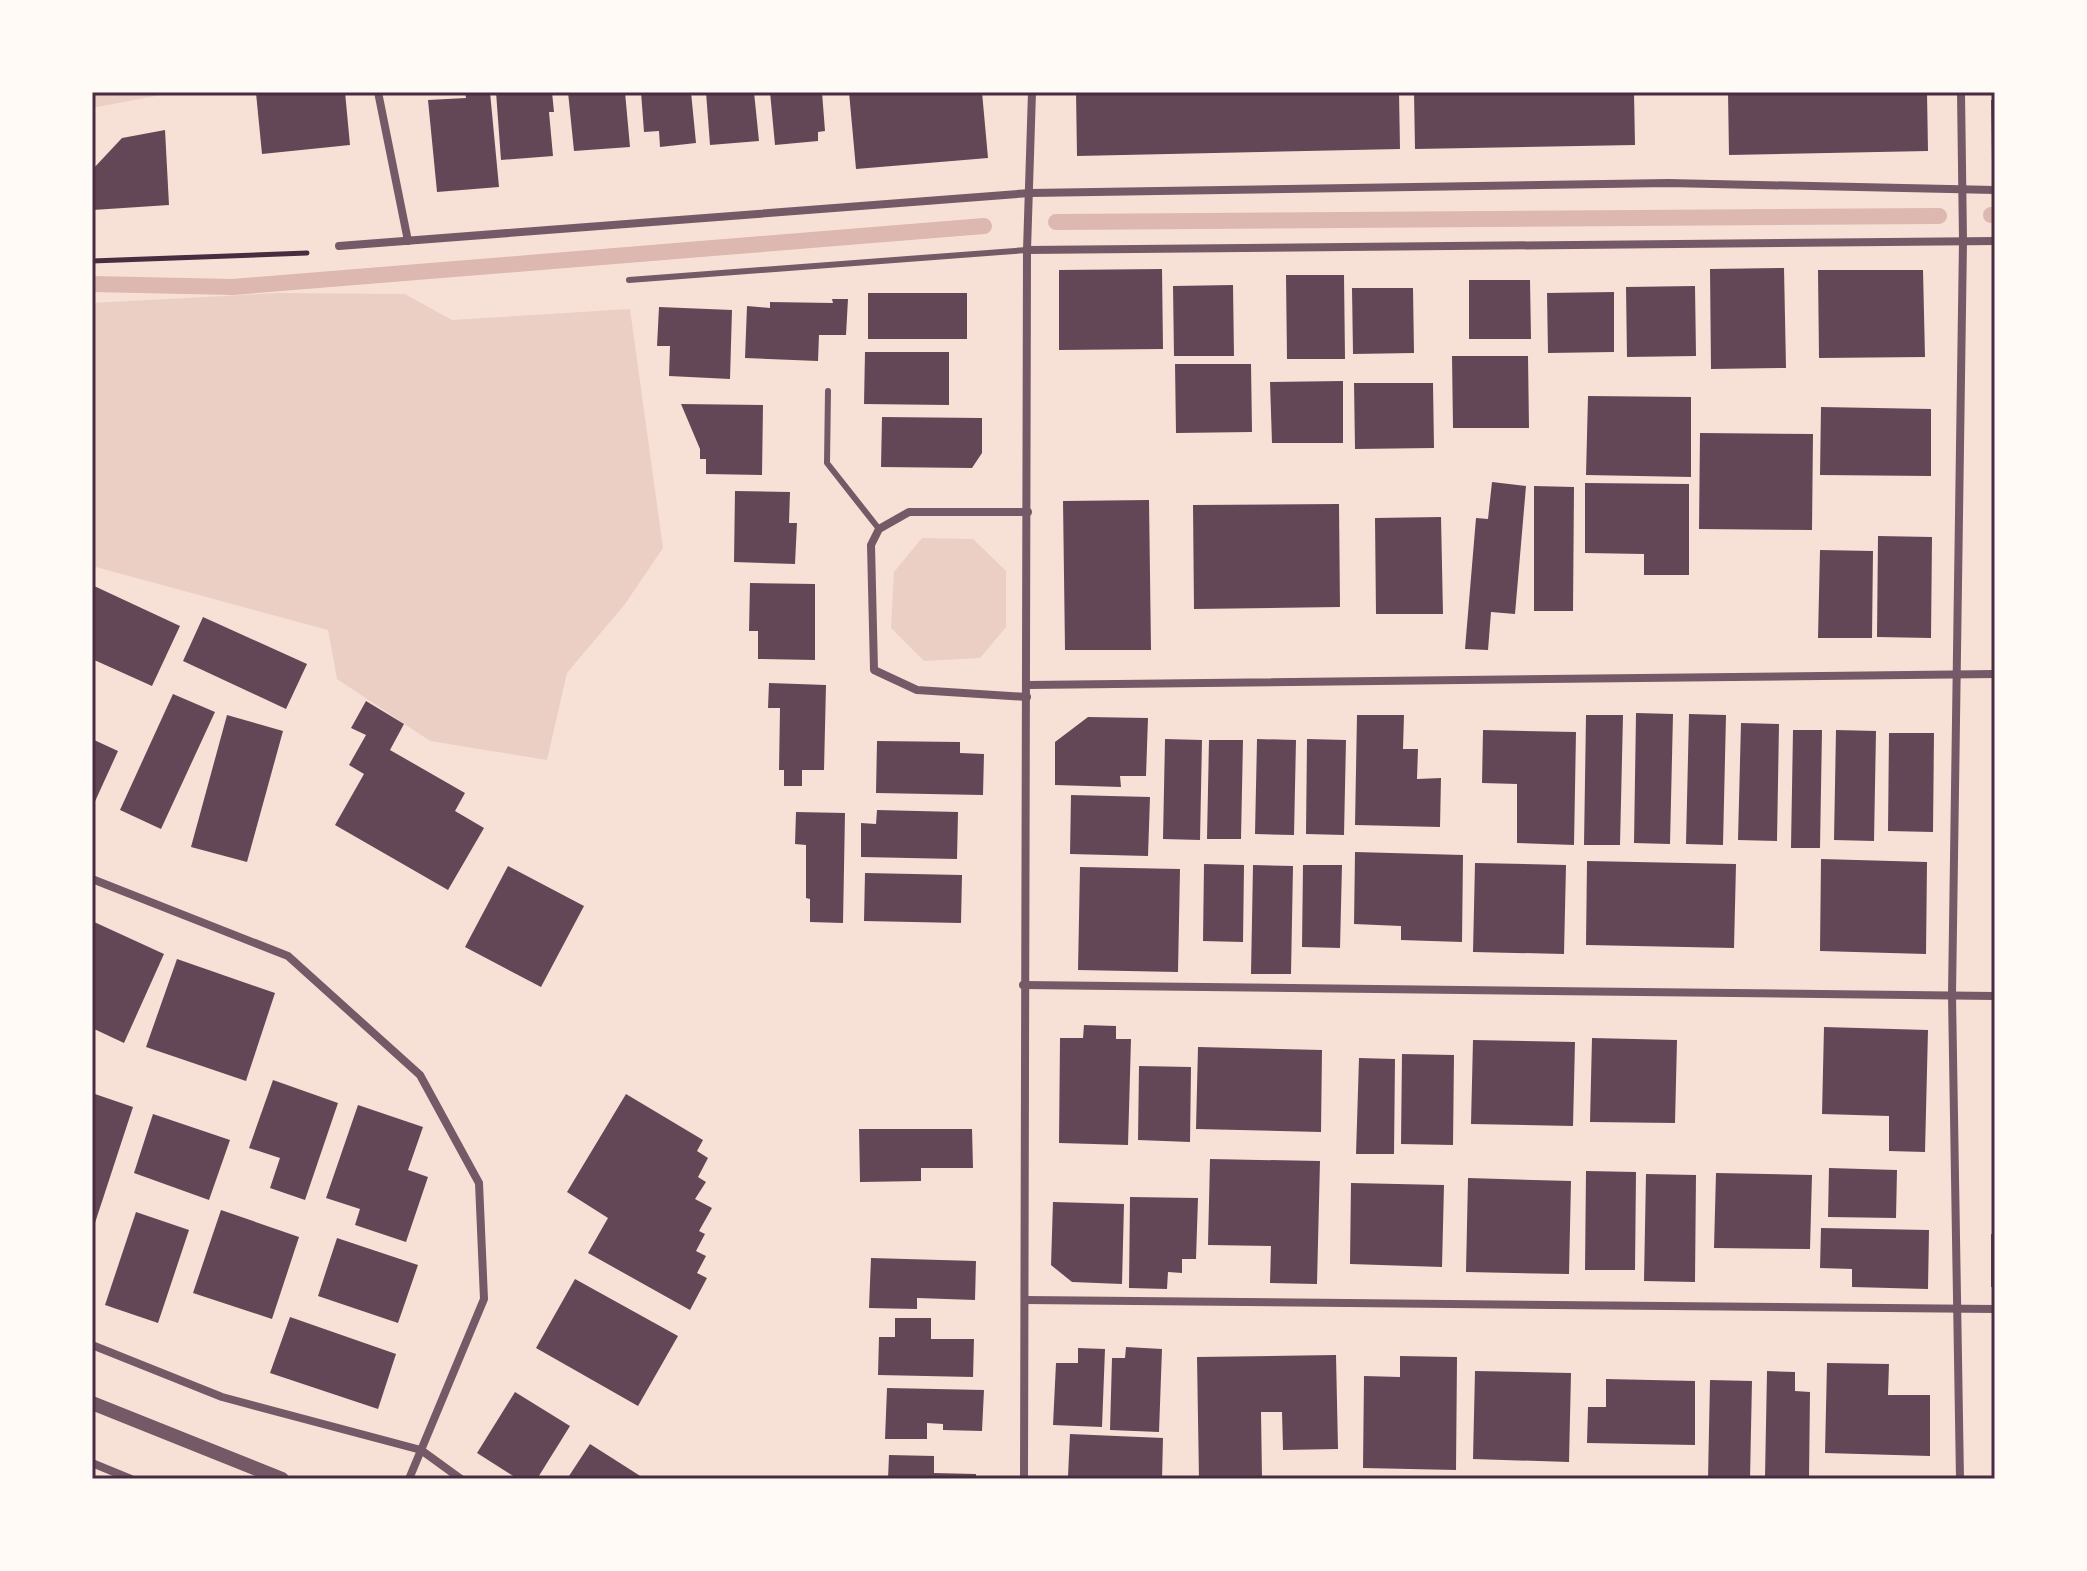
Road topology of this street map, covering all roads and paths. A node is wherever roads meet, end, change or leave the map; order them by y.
1 (378, 92) edge
2 (1032, 92) edge
3 (1961, 92) edge
4 (1962, 190) junction
5 (1995, 190) edge
6 (1030, 193) junction
7 (408, 241) junction
8 (1963, 241) junction
9 (1995, 241) edge
10 (339, 246) joint
11 (1027, 250) junction
12 (92, 261) edge
13 (629, 280) dead end
14 (828, 391) dead end
15 (1028, 512) junction
16 (879, 529) junction
17 (1955, 674) junction
18 (1995, 674) edge
19 (1028, 685) junction
20 (1027, 697) junction
21 (92, 879) edge
22 (1023, 985) junction
23 (1952, 995) junction
24 (1995, 996) edge
25 (1025, 1300) junction
26 (1959, 1307) junction
27 (1995, 1309) edge
28 (92, 1345) edge
29 (92, 1403) edge
30 (421, 1450) junction
31 (92, 1463) edge
32 (131, 1479) edge
33 (282, 1479) edge
34 (409, 1479) edge
35 (461, 1479) edge
36 (1024, 1479) edge
37 (1960, 1479) edge

1 - 7 street
2 - 6 street
3 - 4 street
4 - 5 street
4 - 6 street
4 - 8 street
6 - 7 street
6 - 11 street
7 - 10 street
8 - 9 street
8 - 11 street
8 - 17 street
10 - 12 path
11 - 13 lane
11 - 15 street
14 - 16 lane
15 - 16 street
15 - 19 street
16 - 20 street
17 - 18 street
17 - 19 street
17 - 23 street
19 - 20 street
20 - 22 street
21 - 30 street
22 - 23 street
22 - 25 street
23 - 24 street
23 - 26 street
25 - 26 street
25 - 36 street
26 - 27 street
26 - 37 street
28 - 30 street
29 - 33 street
30 - 34 street
30 - 35 street
31 - 32 street

